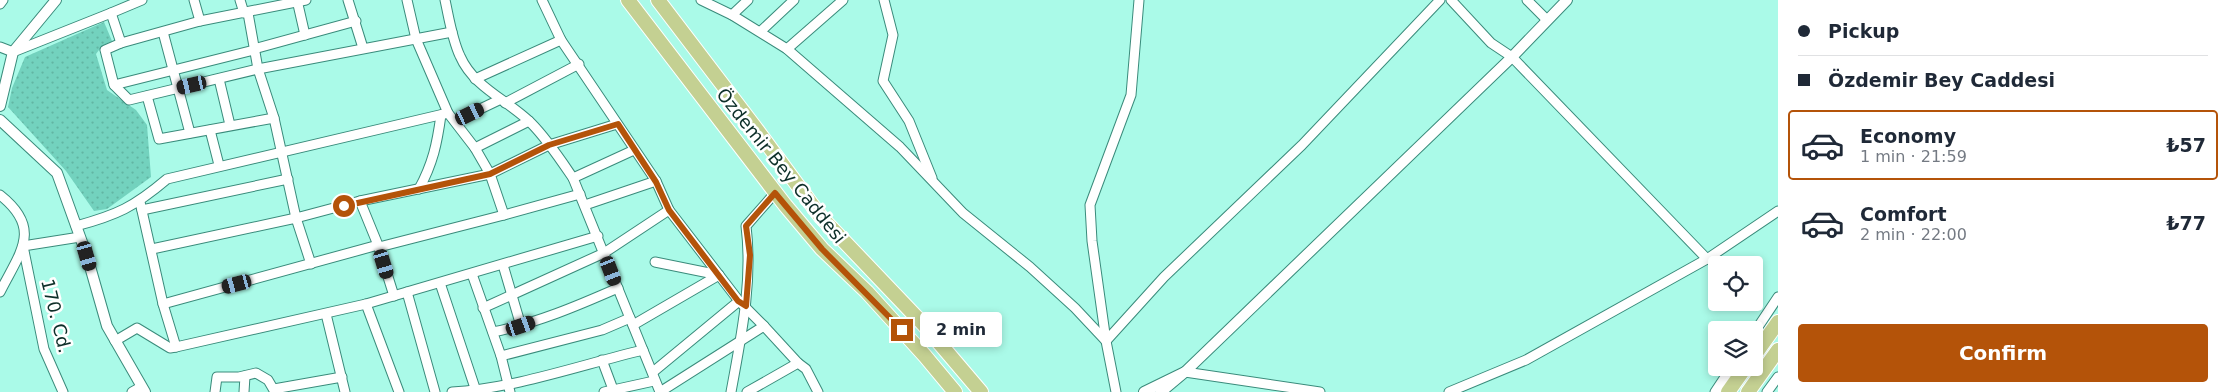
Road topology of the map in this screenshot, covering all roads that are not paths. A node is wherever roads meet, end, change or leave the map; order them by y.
1 (3, 0) edge
2 (56, 0) edge
3 (142, 0) edge
4 (194, 0) edge
5 (240, 0) edge
6 (300, 0) edge
7 (348, 0) edge
8 (406, 0) edge
9 (445, 0) edge
10 (542, 0) edge
11 (628, 0) edge
12 (658, 0) edge
13 (701, 0) edge
14 (748, 0) edge
15 (794, 0) edge
16 (843, 0) edge
17 (884, 0) edge
18 (1139, 0) edge
19 (1440, 0) edge
20 (1451, 0) edge
21 (1527, 0) edge
22 (1567, 0) edge
23 (0, 4) edge
24 (268, 4) edge
25 (111, 13) junction
26 (246, 13) junction
27 (732, 15) junction
28 (1547, 20) junction
29 (200, 21) junction
30 (356, 21) junction
31 (762, 31) junction
32 (163, 32) junction
33 (452, 32) junction
34 (305, 35) junction
35 (416, 39) junction
36 (561, 40) junction
37 (120, 43) junction
38 (0, 47) edge
39 (363, 48) junction
40 (254, 49) junction
41 (787, 49) junction
42 (13, 52) junction
43 (1512, 58) junction
44 (579, 64) junction
45 (258, 69) junction
46 (174, 70) junction
47 (219, 79) junction
48 (475, 79) junction
49 (114, 85) junction
50 (178, 88) junction
51 (147, 96) junction
52 (502, 101) junction
53 (0, 106) edge
54 (444, 114) junction
55 (274, 118) junction
56 (0, 120) edge
57 (455, 121) junction
58 (528, 121) junction
59 (618, 124) junction
60 (230, 125) junction
61 (210, 130) junction
62 (190, 133) junction
63 (549, 145) junction
64 (475, 148) junction
65 (634, 150) junction
66 (282, 152) junction
67 (219, 165) junction
68 (490, 174) junction
69 (573, 178) junction
70 (288, 179) junction
71 (656, 182) junction
72 (934, 182) junction
73 (419, 189) junction
74 (775, 193) junction
75 (0, 194) edge
76 (580, 194) junction
77 (360, 201) junction
78 (584, 205) junction
79 (141, 206) junction
80 (669, 210) junction
81 (1778, 211) edge
82 (504, 215) junction
83 (296, 218) junction
84 (76, 226) junction
85 (598, 236) junction
86 (80, 237) junction
87 (23, 246) junction
88 (379, 246) junction
89 (152, 249) junction
90 (604, 253) junction
91 (1707, 259) junction
92 (655, 262) dead end
93 (311, 264) junction
94 (503, 265) junction
95 (472, 274) junction
96 (718, 275) junction
97 (440, 283) junction
98 (618, 288) junction
99 (0, 292) edge
100 (407, 292) junction
101 (394, 296) junction
102 (512, 296) junction
103 (1778, 296) edge
104 (163, 304) junction
105 (366, 304) junction
106 (742, 304) junction
107 (484, 308) junction
108 (326, 314) junction
109 (632, 321) junction
110 (1762, 321) edge
111 (1778, 322) edge
112 (521, 326) junction
113 (764, 326) junction
114 (493, 332) junction
115 (740, 341) junction
116 (1106, 341) junction
117 (115, 342) junction
118 (1763, 343) edge
119 (176, 347) junction
120 (643, 350) junction
121 (1778, 350) edge
122 (501, 356) junction
123 (602, 360) junction
124 (798, 363) junction
125 (1184, 372) junction
126 (245, 376) junction
127 (654, 376) junction
128 (1733, 376) edge
129 (1734, 376) edge
130 (1736, 376) edge
131 (342, 377) junction
132 (1778, 377) edge
133 (509, 388) edge
134 (139, 390) edge
135 (274, 390) edge
136 (476, 390) junction
137 (611, 391) edge
138 (63, 392) edge
139 (215, 392) edge
140 (244, 392) edge
141 (346, 392) edge
142 (399, 392) edge
143 (435, 392) edge
144 (452, 392) edge
145 (660, 392) edge
146 (731, 392) edge
147 (747, 392) edge
148 (818, 392) edge
149 (955, 392) edge
150 (981, 392) edge
151 (1116, 392) edge
152 (1144, 392) edge
153 (1162, 392) edge
154 (1320, 392) edge
155 (1449, 392) edge
156 (1715, 392) edge
157 (1722, 392) edge
158 (1728, 392) edge
159 (1748, 392) edge
160 (1767, 392) edge

1 - 23 street
2 - 42 street
3 - 25 street
4 - 29 street
5 - 26 street
6 - 24 street
6 - 34 street
7 - 30 street
8 - 35 street
9 - 33 street
10 - 36 street
11 - 74 main road, Özdemir Bey Caddesi
12 - 150 main road
13 - 27 street
14 - 27 street
15 - 31 street
16 - 41 street
17 - 72 street
18 - 116 street
19 - 116 street
20 - 43 street
21 - 28 street
22 - 28 street
24 - 26 street
25 - 37 street
25 - 42 street
26 - 29 street
26 - 40 street
27 - 31 street
28 - 43 street
29 - 32 street
30 - 34 street
30 - 39 street
31 - 41 street
32 - 37 street
32 - 46 street
33 - 35 street
33 - 48 street
34 - 40 street
35 - 39 street
35 - 54 street
36 - 44 street
36 - 48 street
37 - 49 street
38 - 42 street
39 - 45 street
40 - 45 street
40 - 46 street
41 - 72 street
42 - 53 street
43 - 91 street
43 - 125 street
44 - 52 street
44 - 59 street
45 - 47 street
45 - 55 street
46 - 49 street
46 - 50 street
47 - 50 street
47 - 60 street
48 - 52 street
49 - 51 street
50 - 51 street
50 - 62 street
51 - 62 street
52 - 57 street
52 - 58 street
54 - 57 street
54 - 66 street
54 - 73 street
55 - 60 street
55 - 66 street
56 - 84 street
57 - 64 street
58 - 63 street
58 - 64 street
59 - 63 street
59 - 65 street
60 - 61 street
61 - 62 street
61 - 67 street
63 - 68 street
63 - 69 street
64 - 68 street
65 - 69 street
65 - 71 street
66 - 67 street
66 - 70 street
67 - 79 street
68 - 73 street
68 - 82 street
69 - 76 street
70 - 79 street
70 - 83 street
71 - 78 street
71 - 80 street
72 - 116 street
73 - 77 street
74 - 106 street
74 - 149 main road, Özdemir Bey Caddesi
75 - 87 street, 170. Cd.
76 - 78 street
76 - 82 street
77 - 83 street
77 - 88 street
78 - 85 street
79 - 84 street
79 - 89 street
80 - 90 street
80 - 96 street
81 - 91 street
82 - 88 street
83 - 89 street
83 - 93 street
84 - 86 street
85 - 90 street
85 - 94 street
86 - 87 street
86 - 117 street
87 - 99 street
87 - 138 street, 170. Cd.
88 - 93 street
88 - 101 street
89 - 104 street
90 - 98 street
90 - 102 street
91 - 155 street
92 - 96 street
93 - 104 street
94 - 95 street
94 - 102 street
95 - 97 street
95 - 107 street
96 - 106 street
96 - 109 street
97 - 100 street
97 - 136 street
98 - 109 street
98 - 112 street
100 - 101 street
100 - 143 street
101 - 105 street
102 - 107 street
102 - 112 street
103 - 110 street
104 - 119 street
105 - 108 street
105 - 142 street
106 - 113 street
106 - 115 street
106 - 127 street
107 - 114 street
108 - 119 street
108 - 131 street
109 - 120 street
109 - 122 street
111 - 118 main road
112 - 114 street
113 - 115 street
113 - 124 street
114 - 122 street
115 - 145 street
115 - 146 street
116 - 151 street
117 - 119 street
117 - 134 street
120 - 123 street
120 - 127 street
121 - 159 main road
122 - 133 street
123 - 133 street
123 - 137 street
124 - 147 street
124 - 148 street
125 - 152 street
125 - 153 street
125 - 154 street
126 - 135 street
126 - 139 street
126 - 140 street
127 - 137 street
127 - 145 street
128 - 156 street
129 - 157 main road
130 - 158 main road
131 - 135 street
131 - 141 street
132 - 160 street
133 - 136 street
136 - 144 street

